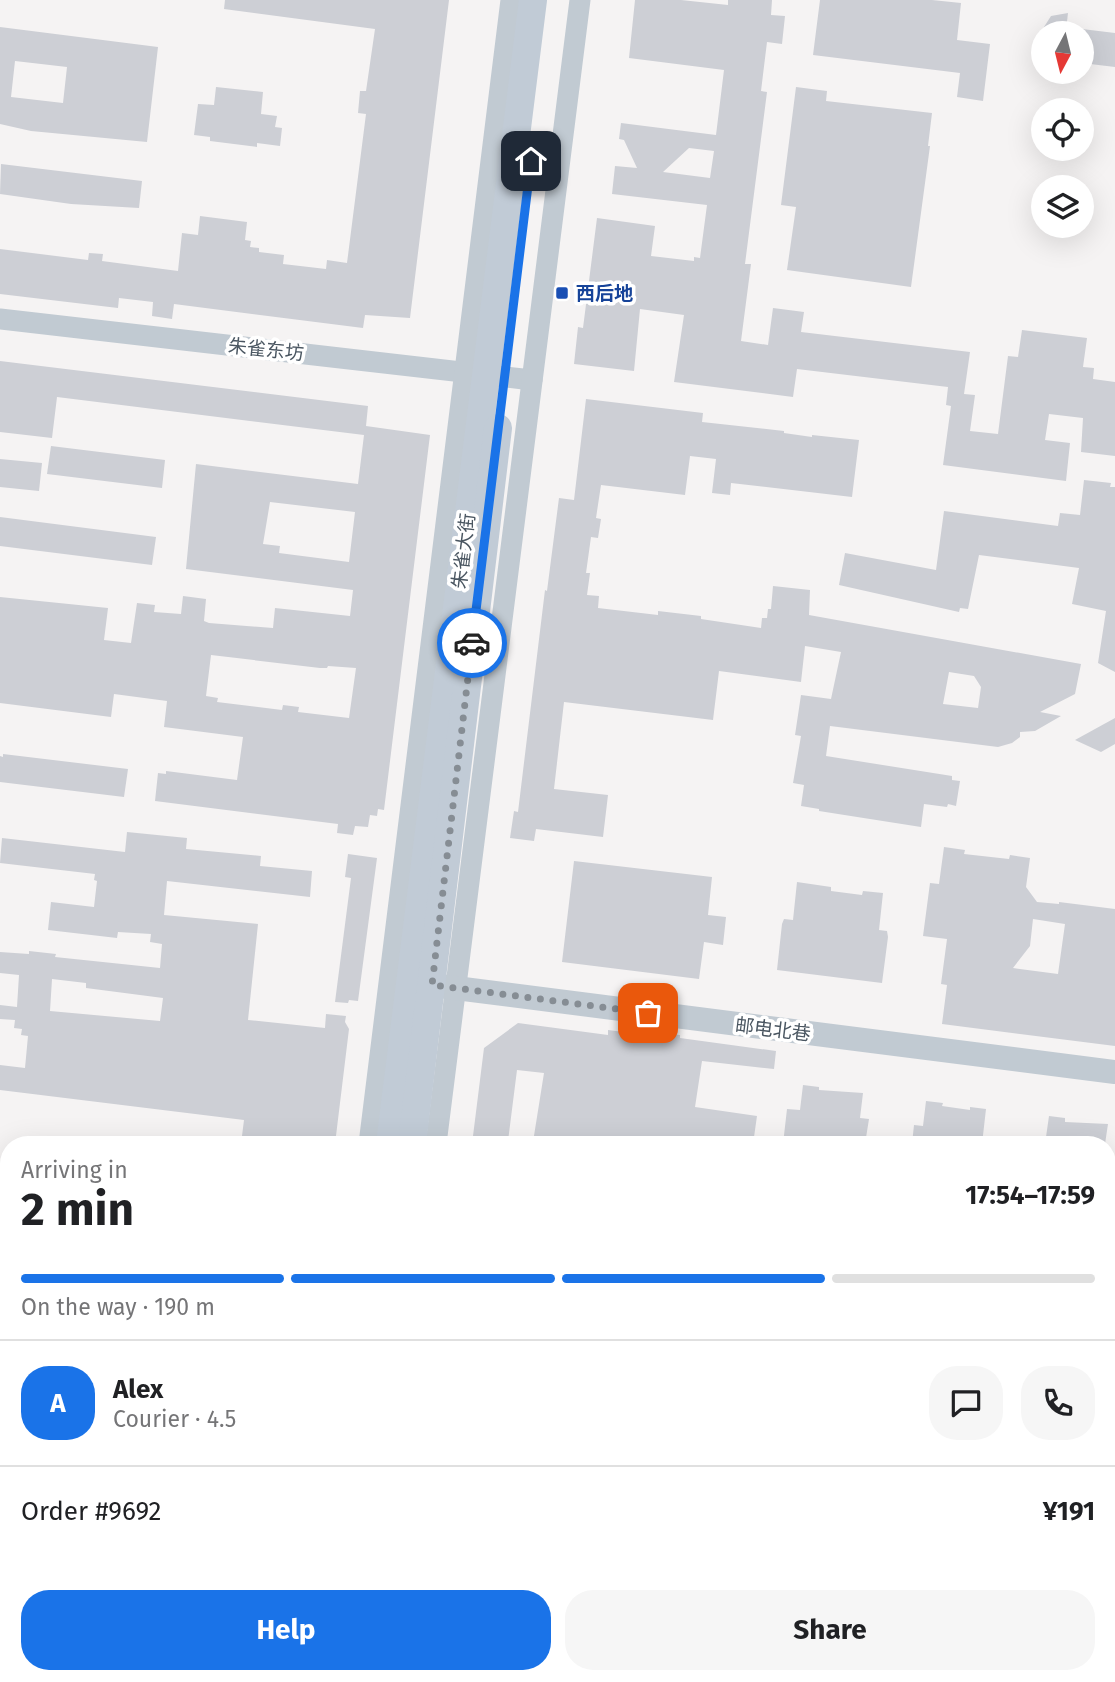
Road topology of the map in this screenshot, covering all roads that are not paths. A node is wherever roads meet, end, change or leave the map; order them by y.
1 (511, 0) edge
2 (533, 0) edge
3 (552, 0) edge
4 (580, 0) edge
5 (0, 319) edge
6 (484, 374) junction
7 (532, 380) junction
8 (444, 987) junction
9 (1115, 1072) edge
10 (370, 1136) edge
11 (391, 1136) edge
12 (414, 1136) edge
13 (436, 1136) edge

1 - 6 street
2 - 6 main road, 朱雀大街
3 - 6 main road, 朱雀大街
4 - 7 street
5 - 6 street, 朱雀东坊
6 - 7 street, 朱雀东坊
6 - 8 main road, 朱雀大街
6 - 10 street
6 - 11 main road, 朱雀大街
7 - 8 street
8 - 9 street, 邮电北巷
8 - 12 main road, 朱雀大街
8 - 13 street

